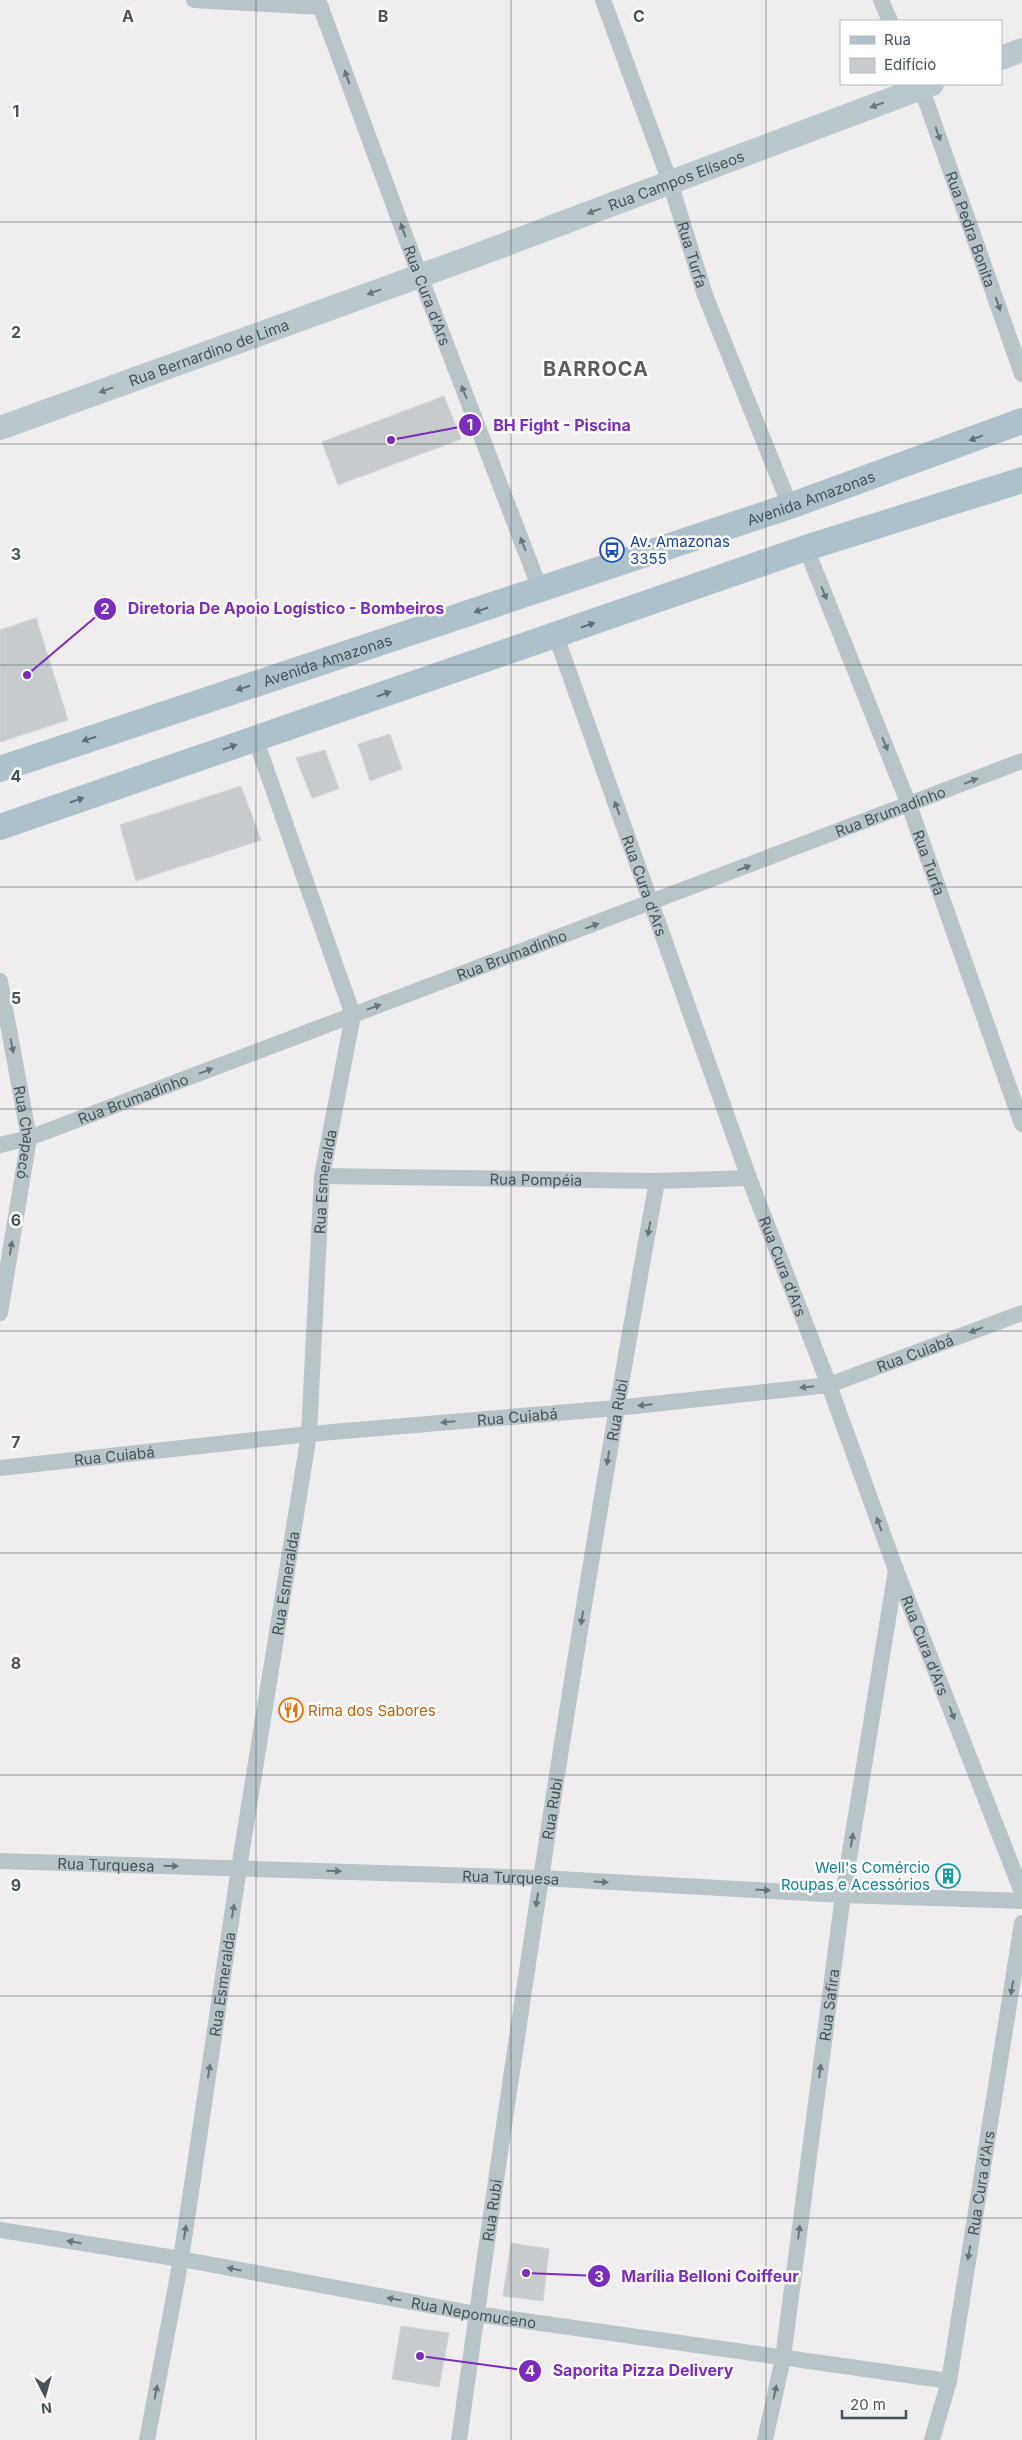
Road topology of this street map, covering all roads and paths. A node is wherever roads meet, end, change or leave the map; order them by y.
1 (194, 0) edge
2 (604, 0) edge
3 (881, 0) edge
4 (319, 3) edge
5 (890, 20) edge
6 (1022, 50) edge
7 (1002, 58) edge
8 (925, 85) edge
9 (670, 182) junction
10 (420, 276) junction
11 (1022, 374) edge
12 (1022, 421) edge
13 (0, 428) edge
14 (1022, 480) edge
15 (790, 506) junction
16 (806, 548) junction
17 (540, 589) junction
18 (556, 636) junction
19 (255, 738) junction
20 (1022, 761) edge
21 (0, 768) edge
22 (909, 805) junction
23 (0, 827) edge
24 (652, 903) junction
25 (0, 981) edge
26 (353, 1015) junction
27 (1022, 1124) edge
28 (29, 1138) junction
29 (0, 1145) edge
30 (322, 1176) junction
31 (749, 1178) junction
32 (657, 1181) junction
33 (1022, 1312) edge
34 (0, 1313) edge
35 (829, 1385) junction
36 (616, 1408) junction
37 (309, 1434) junction
38 (0, 1468) edge
39 (896, 1570) junction
40 (0, 1861) edge
41 (240, 1868) junction
42 (541, 1878) junction
43 (1022, 1892) edge
44 (843, 1895) junction
45 (1022, 1901) edge
46 (1022, 1923) edge
47 (0, 2230) edge
48 (181, 2259) junction
49 (476, 2314) junction
50 (783, 2358) junction
51 (949, 2381) junction
52 (147, 2440) edge
53 (459, 2440) edge
54 (765, 2440) edge
55 (932, 2440) edge

1 - 4 street
2 - 9 street, Rua Turfa
3 - 5 street
10 -> 4 street, Rua Cura d'Ars
6 - 7 street
8 -> 9 street, Rua Campos Elíseos
8 -> 11 street, Rua Pedra Bonita
9 -> 10 street, Rua Campos Elíseos
9 - 15 street, Rua Turfa
10 -> 13 street, Rua Bernardino de Lima
17 -> 10 street, Rua Cura d'Ars
12 -> 15 main road, Avenida Amazonas
14 - 16 main road
15 - 17 main road, Avenida Amazonas
18 -> 16 main road
16 -> 22 street, Rua Turfa
17 -> 21 main road, Avenida Amazonas
19 -> 18 main road
24 -> 18 street, Rua Cura d'Ars
23 -> 19 main road
19 - 26 street
22 -> 20 street, Rua Brumadinho
24 -> 22 street, Rua Brumadinho
22 - 27 street, Rua Turfa
26 -> 24 street, Rua Brumadinho
24 - 31 street, Rua Cura d'Ars
25 -> 28 street, Rua Chapecó
28 -> 26 street, Rua Brumadinho
26 - 30 street, Rua Esmeralda
28 - 29 street, Rua Brumadinho
34 -> 28 street, Rua Chapecó
30 - 32 street, Rua Pompéia
30 - 37 street, Rua Esmeralda
31 - 32 street, Rua Pompéia
31 - 35 street, Rua Cura d'Ars
32 -> 36 street, Rua Rubi
33 -> 35 street, Rua Cuiabá
35 -> 36 street, Rua Cuiabá
39 -> 35 street, Rua Cura d'Ars
36 -> 37 street, Rua Cuiabá
36 -> 42 street, Rua Rubi
37 - 38 street, Rua Cuiabá
37 - 41 street, Rua Esmeralda
39 -> 43 street, Rua Cura d'Ars
44 -> 39 street, Rua Safira
40 -> 41 street, Rua Turquesa
41 -> 42 street, Rua Turquesa
48 -> 41 street, Rua Esmeralda
42 -> 44 street, Rua Turquesa
42 -> 49 street, Rua Rubi
44 - 45 street, Rua Turquesa
50 -> 44 street, Rua Safira
46 -> 51 street, Rua Cura d'Ars
48 -> 47 street, Rua Nepomuceno
49 -> 48 street, Rua Nepomuceno
52 -> 48 street, Rua Esmeralda
49 - 50 street, Rua Nepomuceno
49 - 53 street, Rua Rubi
50 - 51 street, Rua Nepomuceno
54 -> 50 street, Rua Safira
51 - 55 street, Rua Cura d'Ars

